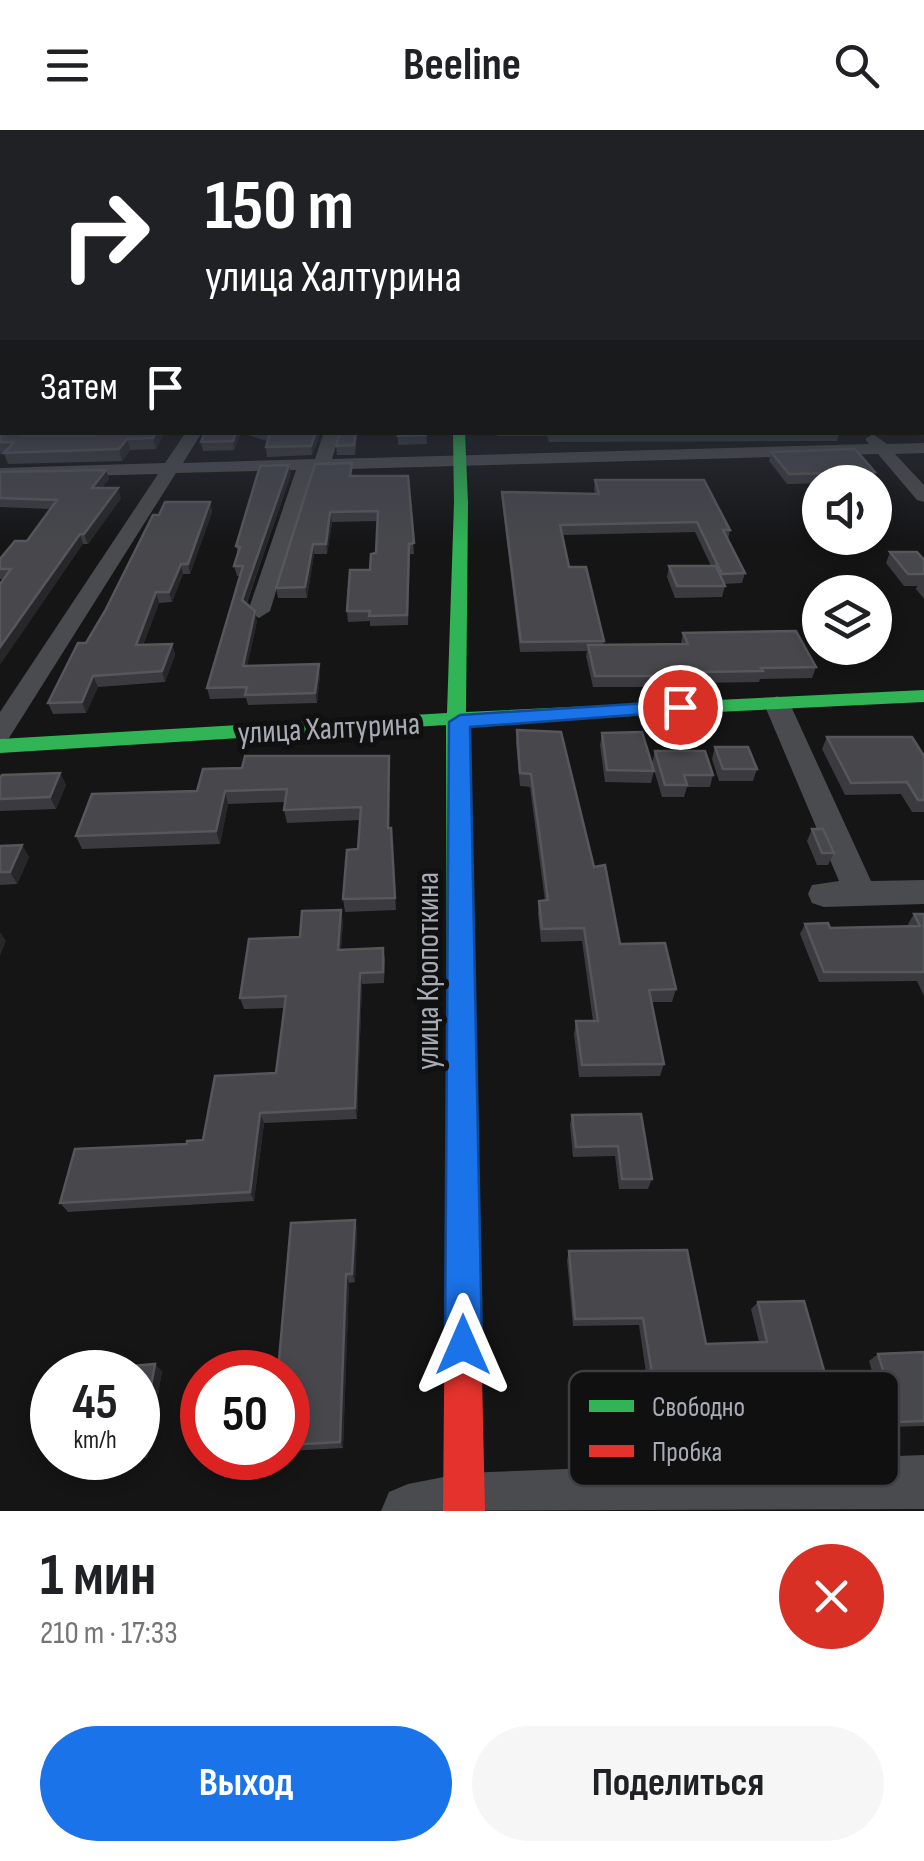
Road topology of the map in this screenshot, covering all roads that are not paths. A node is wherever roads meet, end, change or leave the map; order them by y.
1 (192, 435) edge
2 (330, 435) edge
3 (459, 435) edge
4 (870, 435) edge
5 (924, 448) edge
6 (882, 449) junction
7 (456, 458) junction
8 (314, 464) junction
9 (171, 468) junction
10 (0, 474) edge
11 (924, 496) edge
12 (259, 611) edge
13 (924, 696) edge
14 (777, 704) junction
15 (460, 722) junction
16 (0, 732) edge
17 (0, 746) edge
18 (924, 892) edge
19 (824, 894) dead end
20 (862, 894) junction
21 (924, 1482) edge
22 (899, 1483) edge
23 (847, 1486) edge
24 (464, 1506) edge
25 (408, 1511) edge

1 - 9 street
2 - 8 street
3 - 7 main road, улица Кропоткина
4 - 6 street
5 - 6 street
6 - 7 street
6 - 11 street
7 - 8 street
7 - 15 main road, улица Кропоткина
8 - 9 street
8 - 12 street
9 - 10 street
9 - 16 street
13 - 14 main road, улица Халтурина
14 - 15 main road, улица Халтурина
14 - 20 street
15 - 17 main road, улица Халтурина
15 - 24 main road, улица Кропоткина
18 - 20 street
19 - 20 street
21 - 22 street
23 - 24 street
24 - 25 street

